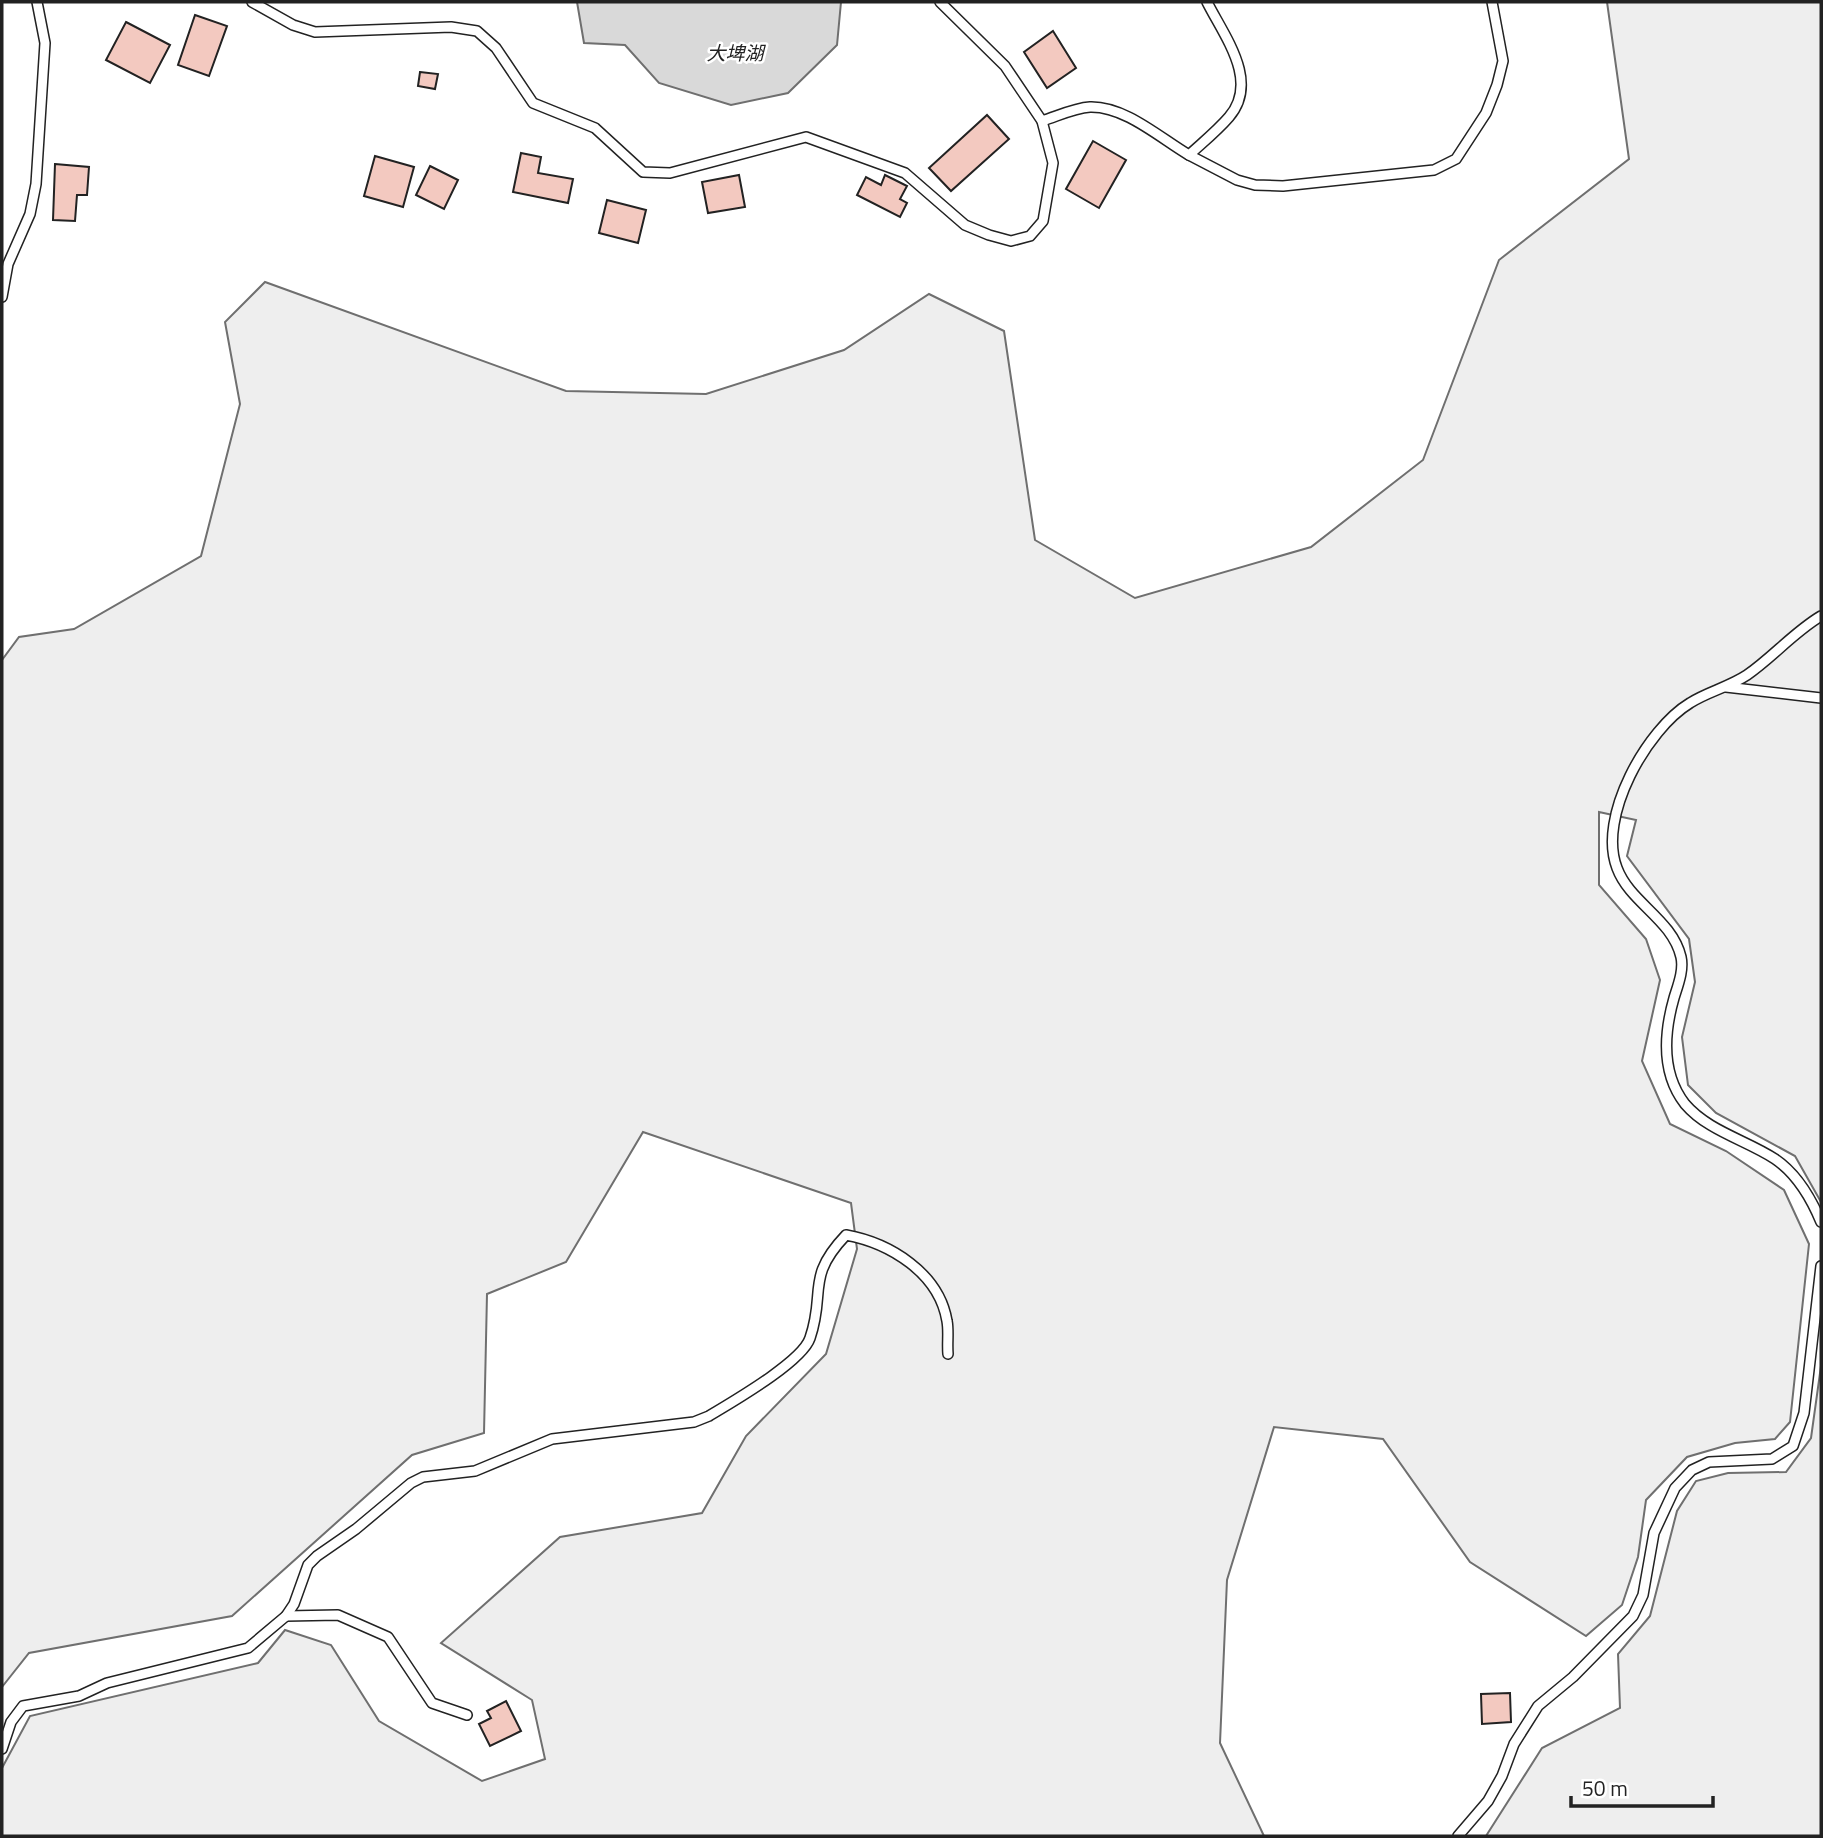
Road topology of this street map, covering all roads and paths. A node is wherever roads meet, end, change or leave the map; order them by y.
1 (37, 2) edge
2 (252, 2) edge
3 (940, 2) edge
4 (1207, 2) edge
5 (1492, 2) edge
6 (1042, 121) junction
7 (1189, 155) junction
8 (2, 297) edge
9 (1821, 616) edge
10 (1724, 687) junction
11 (1821, 698) edge
12 (1821, 1222) edge
13 (1821, 1266) edge
14 (948, 1354) dead end
15 (286, 1616) junction
16 (467, 1715) dead end
17 (2, 1749) edge
18 (1458, 1836) edge

1 - 8 lane
2 - 6 lane
3 - 6 lane
4 - 7 lane
5 - 7 lane
6 - 7 lane
9 - 10 lane
10 - 11 lane
10 - 12 lane
13 - 18 lane
14 - 15 lane
15 - 16 lane
15 - 17 lane

